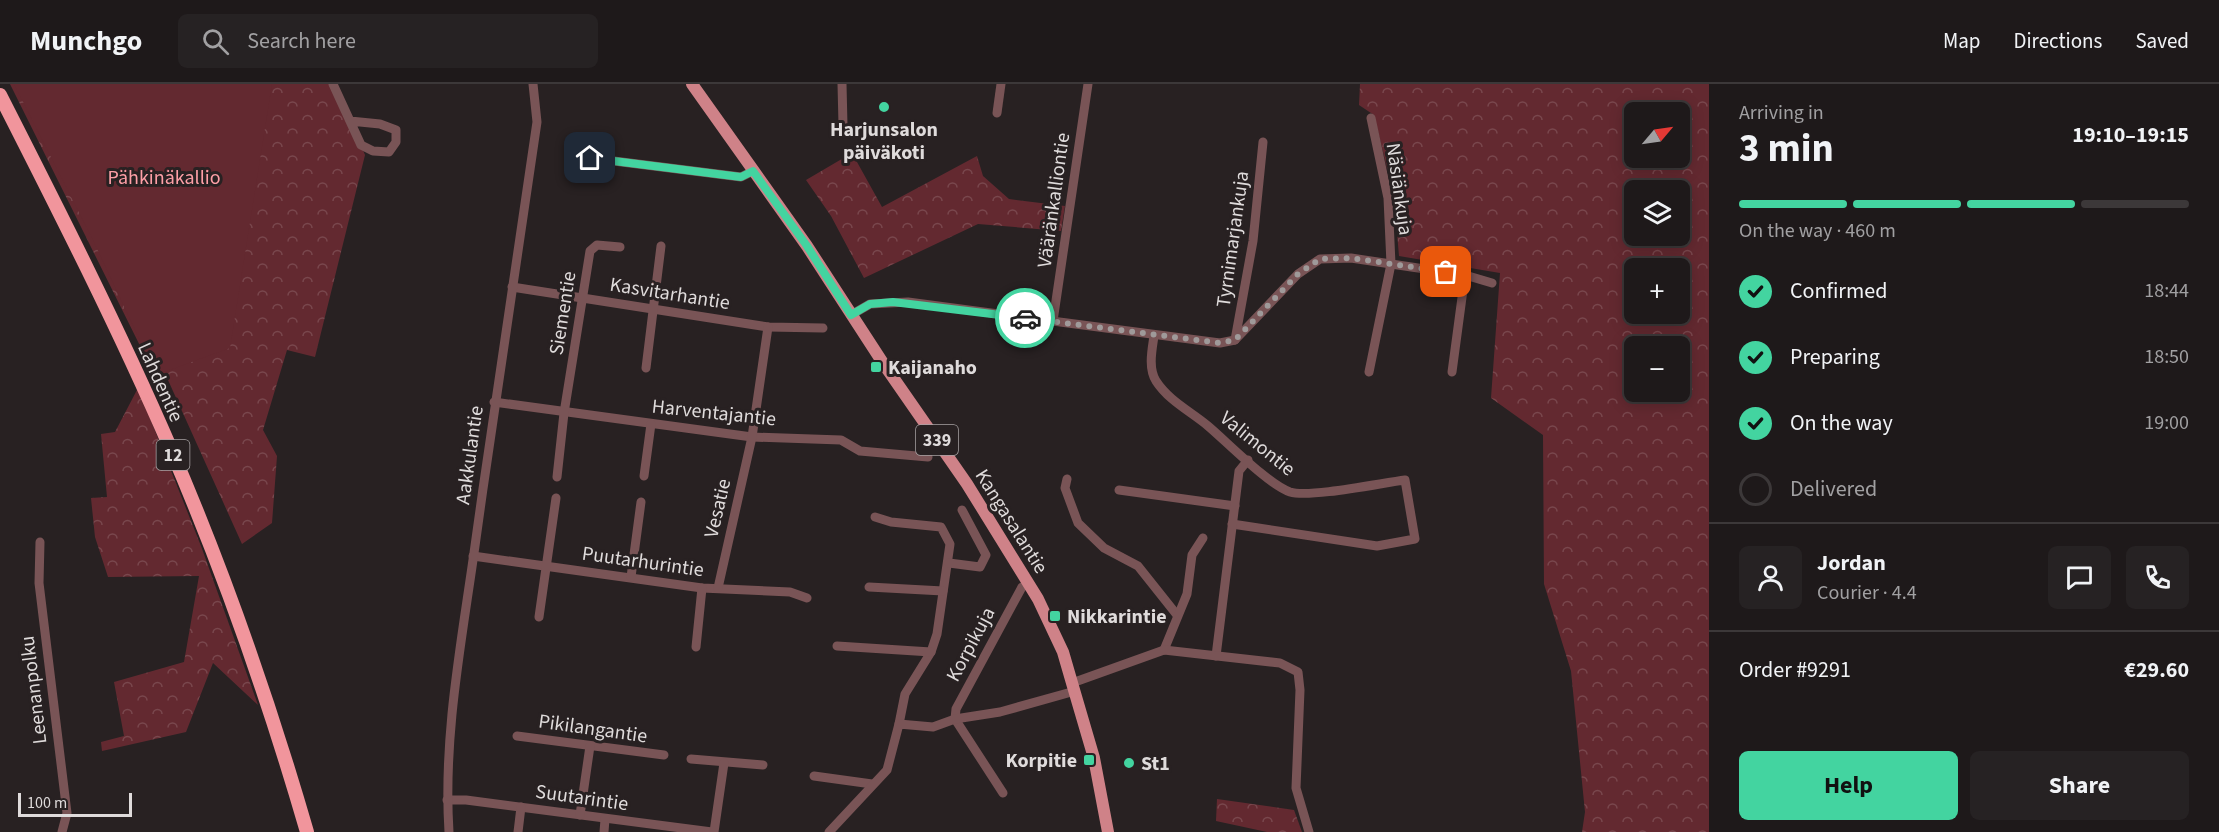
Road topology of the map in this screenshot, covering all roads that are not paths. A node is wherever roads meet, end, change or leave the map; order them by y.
1 (333, 84) edge
2 (532, 84) edge
3 (692, 84) edge
4 (842, 84) edge
5 (1001, 84) edge
6 (1088, 84) edge
7 (0, 95) edge
8 (997, 113) dead end
9 (1371, 118) dead end
10 (350, 120) junction
11 (843, 125) dead end
12 (1263, 142) dead end
13 (590, 158) dead end
14 (753, 171) junction
15 (661, 246) dead end
16 (620, 248) dead end
17 (1391, 264) junction
18 (1465, 274) junction
19 (1492, 283) dead end
20 (512, 287) junction
21 (582, 298) junction
22 (652, 308) junction
23 (851, 315) junction
24 (1053, 321) junction
25 (768, 327) junction
26 (823, 328) dead end
27 (1154, 336) junction
28 (1235, 340) junction
29 (646, 368) dead end
30 (1369, 372) dead end
31 (1452, 372) dead end
32 (494, 402) junction
33 (564, 413) junction
34 (651, 424) junction
35 (752, 436) junction
36 (928, 457) dead end
37 (1248, 460) junction
38 (644, 476) dead end
39 (557, 477) dead end
40 (1067, 479) dead end
41 (1119, 490) dead end
42 (556, 498) dead end
43 (641, 502) dead end
44 (1235, 506) junction
45 (962, 510) dead end
46 (875, 517) dead end
47 (1233, 524) junction
48 (1203, 538) dead end
49 (40, 542) dead end
50 (473, 556) junction
51 (949, 563) junction
52 (544, 566) junction
53 (631, 577) junction
54 (869, 587) dead end
55 (1022, 587) dead end
56 (702, 588) junction
57 (718, 588) junction
58 (943, 591) junction
59 (807, 598) dead end
60 (1178, 615) junction
61 (539, 617) dead end
62 (837, 646) dead end
63 (696, 647) dead end
64 (1164, 650) junction
65 (931, 652) junction
66 (1216, 656) junction
67 (1074, 687) junction
68 (956, 719) junction
69 (899, 724) junction
70 (517, 736) dead end
71 (590, 746) junction
72 (664, 755) dead end
73 (691, 759) dead end
74 (724, 763) junction
75 (763, 765) dead end
76 (814, 776) dead end
77 (872, 784) junction
78 (1003, 793) dead end
79 (447, 800) junction
80 (521, 807) junction
81 (580, 815) junction
82 (605, 819) junction
83 (62, 832) edge
84 (307, 832) edge
85 (449, 832) edge
86 (518, 832) edge
87 (604, 832) edge
88 (713, 832) edge
89 (829, 832) edge
90 (1108, 832) edge
91 (1309, 832) edge

1 - 10 street
2 - 20 street, Aakkulantie
3 - 14 main road, Kangasalantie / 339
4 - 11 street
5 - 8 street
6 - 24 street, Vääränkalliontie
7 - 84 highway, Lahdentie / 12
9 - 17 street, Näsiänkuja
10 - 10 street
12 - 28 street, Tyrnimarjankuja
13 - 14 street
14 - 23 main road, Kangasalantie / 339
15 - 22 street
16 - 21 street, Siementie
17 - 18 street
17 - 28 street
17 - 30 street, Näsiänkuja
18 - 19 street
18 - 31 street
20 - 21 street, Kasvitarhantie
20 - 32 street, Aakkulantie
21 - 22 street, Kasvitarhantie
21 - 33 street, Siementie
22 - 25 street, Kasvitarhantie
22 - 29 street
23 - 24 street
23 - 67 main road, Kangasalantie / 339
24 - 27 street
25 - 26 street, Kasvitarhantie
25 - 35 street, Vesatie
27 - 28 street
27 - 37 street, Valimontie
32 - 33 street, Harventajantie
32 - 50 street, Aakkulantie
33 - 34 street, Harventajantie
33 - 39 street, Siementie
34 - 35 street, Harventajantie
34 - 38 street
35 - 36 street, Harventajantie
35 - 57 street, Vesatie
37 - 44 street
37 - 47 street, Valimontie
40 - 60 street
41 - 44 street
42 - 52 street
43 - 53 street
44 - 47 street
45 - 51 street
46 - 51 street
47 - 66 street
48 - 60 street
49 - 83 street, Leenanpolku
50 - 52 street, Puutarhurintie
50 - 79 street, Aakkulantie
51 - 58 street
52 - 53 street, Puutarhurintie
52 - 61 street
53 - 56 street, Puutarhurintie
54 - 58 street
55 - 68 street, Korpikuja
56 - 57 street, Puutarhurintie
56 - 63 street
57 - 59 street, Puutarhurintie
58 - 65 street
60 - 64 street
62 - 65 street
64 - 66 street
64 - 67 street
65 - 69 street
66 - 91 street
67 - 68 street
67 - 90 main road, Kangasalantie / 339
68 - 69 street
68 - 78 street
69 - 77 street
70 - 71 street, Pikilangantie
71 - 72 street, Pikilangantie
71 - 81 street
73 - 74 street
74 - 75 street
74 - 88 street
76 - 77 street
77 - 89 street
79 - 80 street, Suutarintie
79 - 85 street, Aakkulantie
80 - 81 street, Suutarintie
80 - 86 street
81 - 82 street, Suutarintie
82 - 87 street
82 - 88 street, Suutarintie

